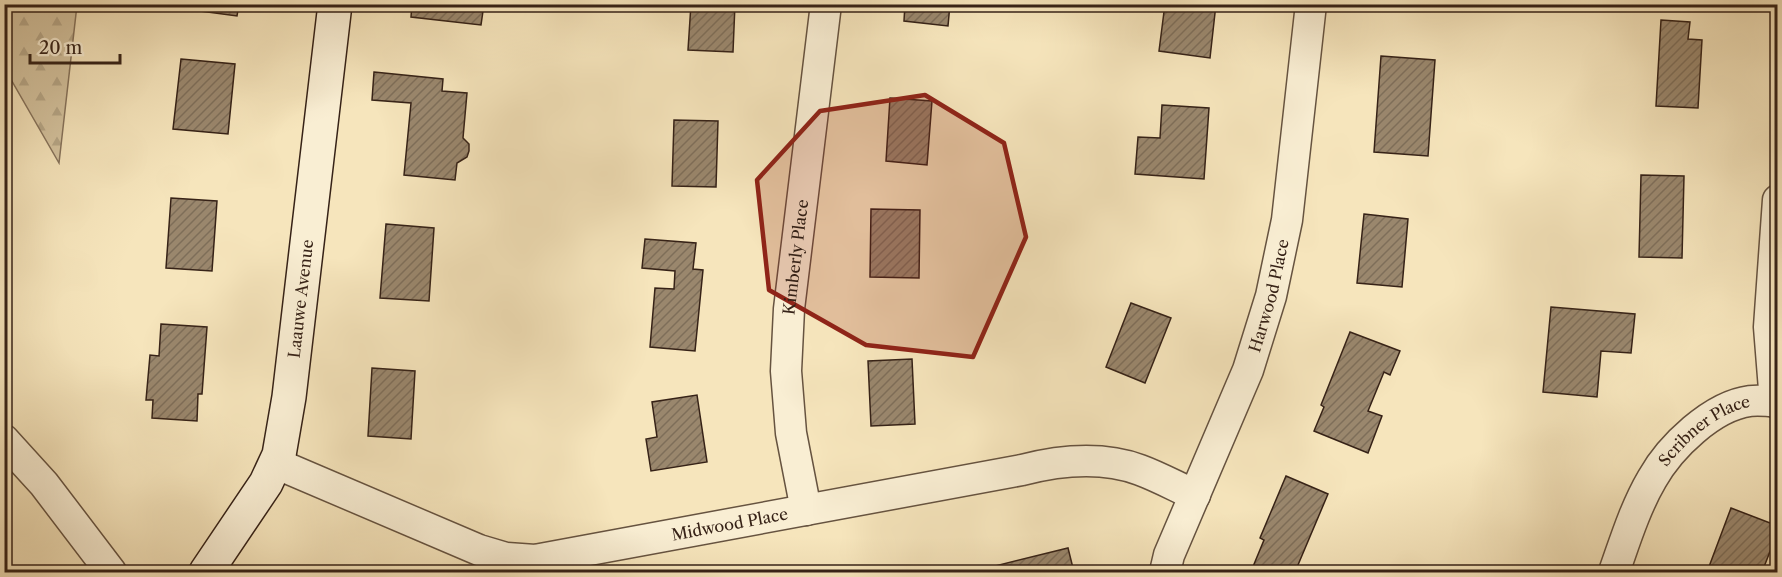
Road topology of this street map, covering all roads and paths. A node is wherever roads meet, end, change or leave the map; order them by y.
1 (335, 4) edge
2 (826, 4) edge
3 (1311, 4) edge
4 (1778, 200) edge
5 (1776, 402) edge
6 (4, 440) edge
7 (276, 463) junction
8 (1195, 495) junction
9 (806, 510) junction
10 (111, 573) edge
11 (206, 573) edge
12 (1165, 573) edge
13 (1614, 573) edge

1 - 7 street, Laauwe Avenue
2 - 9 street, Kimberly Place
3 - 8 street, Harwood Place
4 - 5 street, Scribner Place
5 - 13 street, Scribner Place
6 - 10 street
7 - 9 street, Midwood Place
7 - 11 street, Laauwe Avenue
8 - 9 street, Midwood Place
8 - 12 street, Harwood Place

